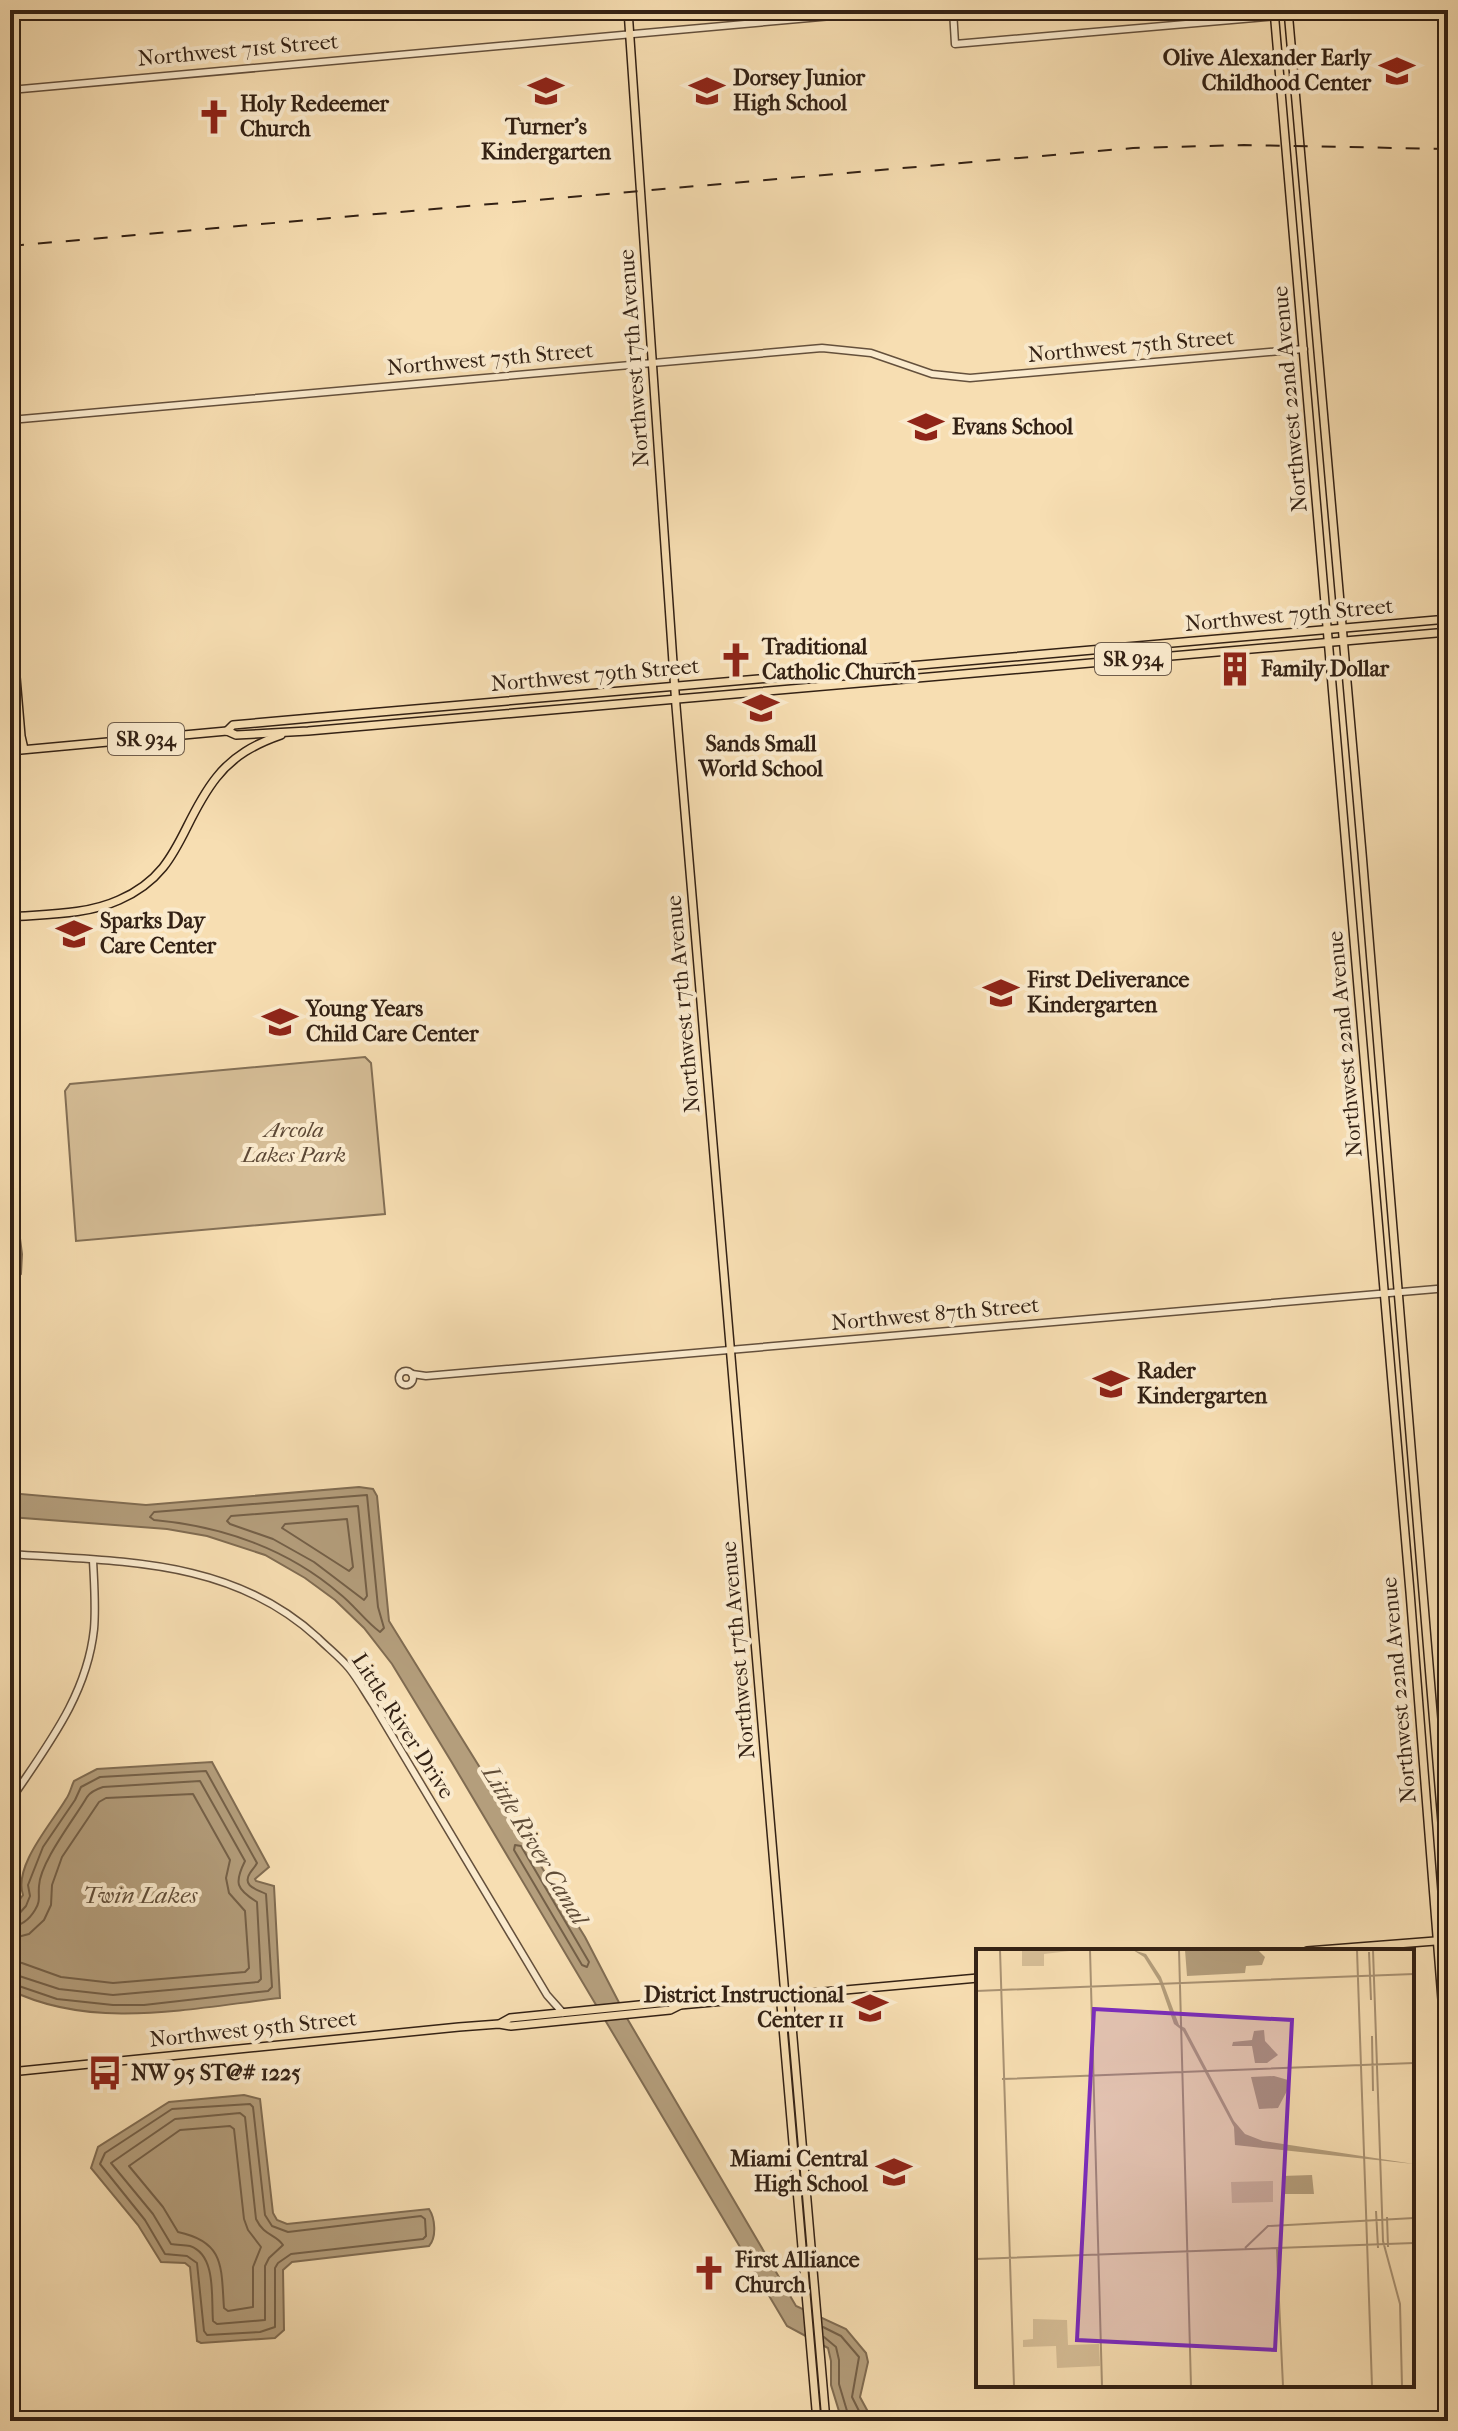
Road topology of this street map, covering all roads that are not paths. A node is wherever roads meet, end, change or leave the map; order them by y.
1 (628, 10) edge
2 (899, 10) edge
3 (953, 10) edge
4 (1275, 13) edge
5 (1288, 13) edge
6 (631, 34) junction
7 (10, 90) edge
8 (1304, 349) junction
9 (653, 363) junction
10 (10, 420) edge
11 (10, 607) edge
12 (1448, 620) edge
13 (1341, 629) junction
14 (1328, 630) junction
15 (1448, 632) edge
16 (1414, 635) junction
17 (1257, 636) junction
18 (1342, 642) junction
19 (1329, 643) junction
20 (1258, 648) junction
21 (1078, 651) junction
22 (1079, 665) junction
23 (675, 686) junction
24 (676, 699) junction
25 (227, 731) junction
26 (287, 733) junction
27 (24, 749) junction
28 (10, 751) edge
29 (10, 917) edge
30 (1448, 1288) edge
31 (1398, 1292) junction
32 (1384, 1294) junction
33 (731, 1350) junction
34 (412, 1378) dead end
35 (10, 1554) edge
36 (93, 1560) junction
37 (10, 1801) edge
38 (1448, 1895) edge
39 (1448, 1940) edge
40 (1438, 1941) junction
41 (1333, 1949) edge
42 (976, 1978) edge
43 (547, 1995) junction
44 (785, 1995) junction
45 (563, 2013) junction
46 (598, 2013) junction
47 (545, 2015) junction
48 (499, 2024) junction
49 (10, 2072) edge
50 (1448, 2076) edge
51 (799, 2103) junction
52 (790, 2109) junction
53 (792, 2123) junction
54 (802, 2145) junction
55 (806, 2185) junction
56 (796, 2186) junction
57 (817, 2421) edge
58 (826, 2421) edge

1 - 6 main road, Northwest 17th Avenue
2 - 6 street, Northwest 71st Street
3 - 4 street
4 - 5 street
4 - 8 main road, Northwest 22nd Avenue
5 - 13 main road, Northwest 22nd Avenue
6 - 7 street, Northwest 71st Street
6 - 9 main road, Northwest 17th Avenue
8 - 9 street, Northwest 75th Street
8 - 14 main road, Northwest 22nd Avenue
9 - 10 street, Northwest 75th Street
9 - 23 main road, Northwest 17th Avenue
11 - 27 main road
12 - 13 main road, Northwest 79th Street / SR 934
12 - 16 main road
13 - 14 main road, Northwest 79th Street / SR 934
13 - 18 main road, Northwest 22nd Avenue
14 - 17 main road, Northwest 79th Street / SR 934
14 - 19 main road, Northwest 22nd Avenue
15 - 16 main road, Northwest 79th Street / SR 934
16 - 18 main road, Northwest 79th Street / SR 934
17 - 20 main road
17 - 21 main road, Northwest 79th Street / SR 934
18 - 19 main road, Northwest 79th Street / SR 934
18 - 31 main road, Northwest 22nd Avenue
19 - 20 main road, Northwest 79th Street / SR 934
19 - 32 main road, Northwest 22nd Avenue
20 - 22 main road, Northwest 79th Street / SR 934
21 - 22 main road
21 - 23 main road, Northwest 79th Street / SR 934
22 - 24 main road, Northwest 79th Street / SR 934
23 - 24 main road, Northwest 17th Avenue
23 - 25 main road, Northwest 79th Street / SR 934
24 - 26 main road, Northwest 79th Street / SR 934
24 - 33 main road, Northwest 17th Avenue
25 - 26 main road, Northwest 79th Street
25 - 27 main road, Northwest 79th Street / SR 934
26 - 29 main road, SR 934
27 - 28 main road, Northwest 79th Street / SR 934
30 - 31 street, Northwest 87th Street
31 - 32 street, Northwest 87th Street
31 - 38 main road, Northwest 22nd Avenue
32 - 33 street, Northwest 87th Street
32 - 40 main road, Northwest 22nd Avenue
33 - 34 street, Northwest 87th Street
33 - 44 main road, Northwest 17th Avenue
35 - 36 street, Little River Drive
36 - 37 street
36 - 43 street, Little River Drive
39 - 40 main road
40 - 41 main road
40 - 50 main road, Northwest 22nd Avenue
42 - 44 main road, Northwest 95th Street
43 - 45 street, Little River Drive
43 - 47 street
44 - 46 main road, Northwest 95th Street
44 - 51 main road, Northwest 17th Avenue
44 - 52 main road, Northwest 17th Avenue
45 - 46 main road, Northwest 95th Street
45 - 47 main road, Northwest 95th Street
46 - 48 main road, Northwest 95th Street
47 - 48 main road, Northwest 95th Street
48 - 49 main road, Northwest 95th Street
51 - 52 main road
51 - 54 main road, Northwest 17th Avenue
52 - 53 main road, Northwest 17th Avenue
53 - 54 main road
53 - 56 main road, Northwest 17th Avenue
54 - 55 main road, Northwest 17th Avenue
55 - 56 main road
55 - 58 main road, Northwest 17th Avenue
56 - 57 main road, Northwest 17th Avenue

